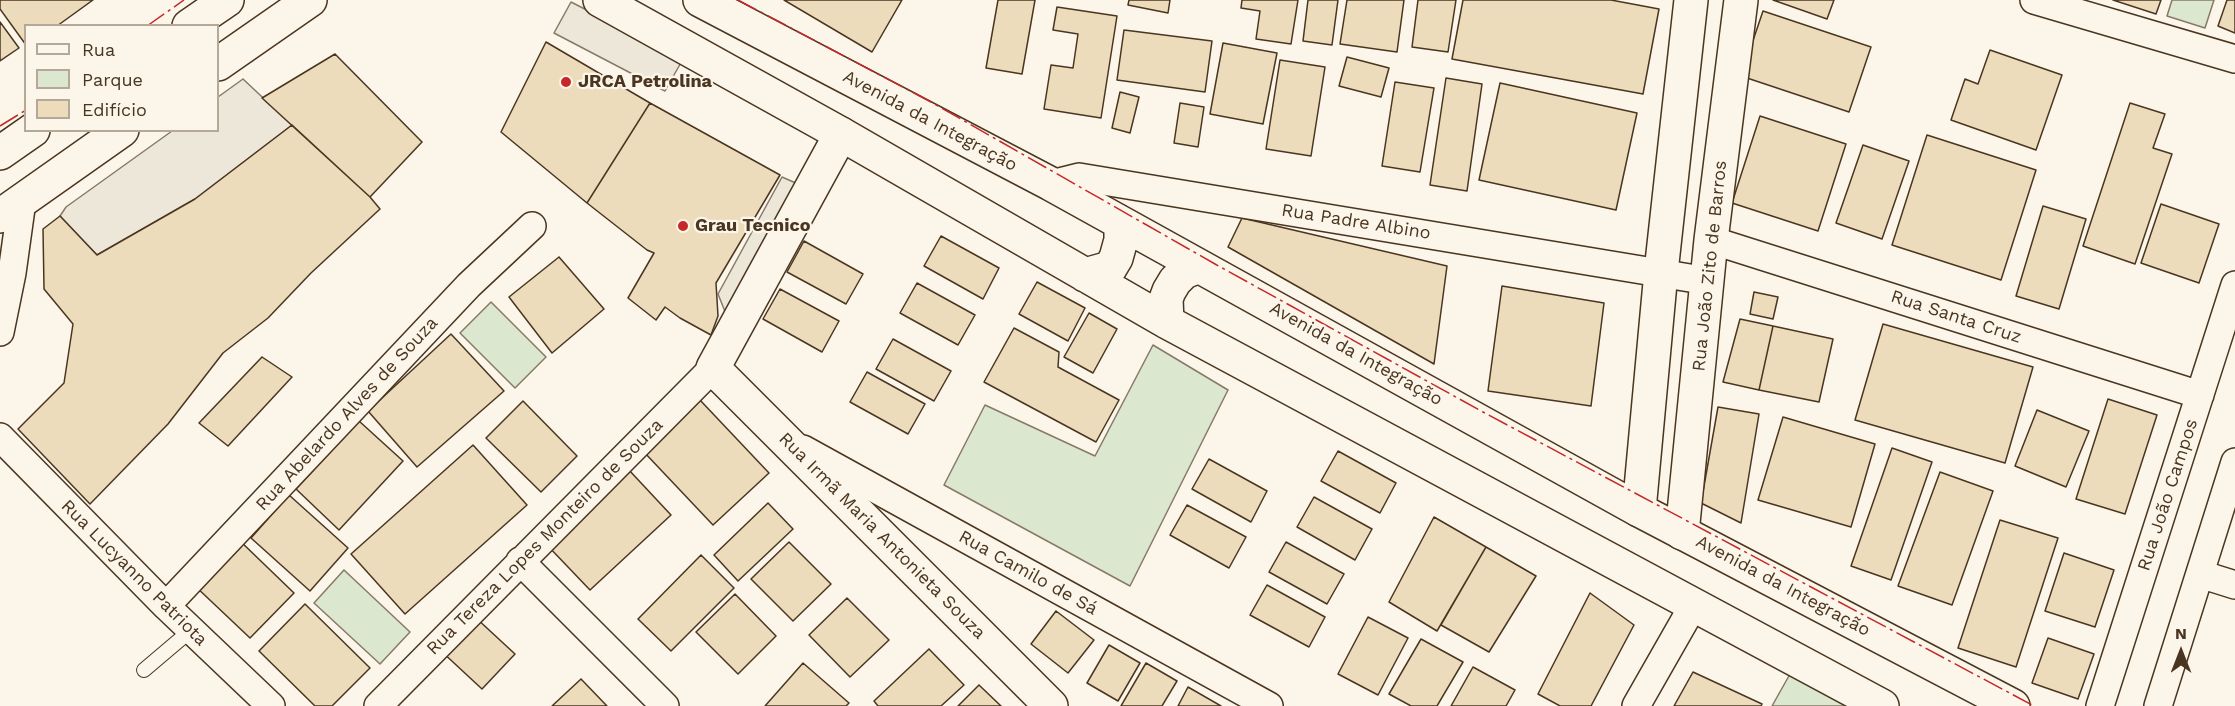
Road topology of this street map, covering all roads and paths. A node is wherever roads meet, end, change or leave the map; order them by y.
1 (227, 0) edge
2 (310, 0) edge
3 (600, 0) edge
4 (700, 0) edge
5 (1691, 0) edge
6 (1741, 0) edge
7 (2034, 0) edge
8 (192, 24) edge
9 (2235, 59) edge
10 (219, 63) edge
11 (30, 132) edge
12 (119, 132) edge
13 (841, 134) junction
14 (0, 153) edge
15 (1052, 184) junction
16 (11, 208) edge
17 (1121, 224) junction
18 (532, 226) dead end
19 (1711, 240) junction
20 (1197, 267) junction
21 (1661, 272) junction
22 (1085, 275) junction
23 (1708, 281) junction
24 (2235, 285) edge
25 (1167, 322) junction
26 (0, 331) edge
27 (713, 368) junction
28 (2200, 395) junction
29 (0, 436) edge
30 (787, 440) junction
31 (2235, 462) edge
32 (1639, 510) junction
33 (1683, 533) junction
34 (520, 561) junction
35 (2200, 574) junction
36 (2235, 585) edge
37 (166, 606) junction
38 (1693, 606) junction
39 (190, 631) junction
40 (144, 670) dead end
41 (271, 706) edge
42 (378, 706) edge
43 (665, 706) edge
44 (1051, 706) edge
45 (1269, 706) edge
46 (1636, 706) edge
47 (1882, 706) edge
48 (2013, 706) edge
49 (2100, 706) edge
50 (2158, 706) edge

1 - 8 main road
2 - 10 main road
3 - 13 main road
4 - 15 main road, Avenida da Integração
5 - 21 main road
6 - 19 main road, Rua João Zito de Barros
7 - 9 street
11 - 14 main road
12 - 16 main road
13 - 22 main road
13 - 27 main road
15 - 17 main road, Avenida da Integração
15 - 21 street, Rua Padre Albino
16 - 26 street
17 - 20 main road, Avenida da Integração
17 - 22 main road
18 - 37 street, Rua Abelardo Alves de Souza
19 - 23 main road, Rua João Zito de Barros
19 - 28 street, Rua Santa Cruz
20 - 25 main road
20 - 32 main road, Avenida da Integração
21 - 23 street, Rua Padre Albino
21 - 32 main road
22 - 25 main road
23 - 33 main road, Rua João Zito de Barros
24 - 28 street, Rua João Campos
25 - 38 main road
27 - 30 main road, Rua Irmã Maria Antonieta Souza
27 - 34 street, Rua Tereza Lopes Monteiro de Souza
28 - 49 street, Rua João Campos
29 - 37 street, Rua Lucyanno Patriota
30 - 44 main road, Rua Irmã Maria Antonieta Souza
30 - 45 street, Rua Camilo de Sá
31 - 35 street
32 - 33 main road, Avenida da Integração
33 - 48 main road, Avenida da Integração
34 - 42 street, Rua Tereza Lopes Monteiro de Souza
34 - 43 street
35 - 36 street
35 - 50 street
37 - 39 street, Rua Lucyanno Patriota
38 - 46 street
38 - 47 main road
39 - 40 lane
39 - 41 street, Rua Lucyanno Patriota

